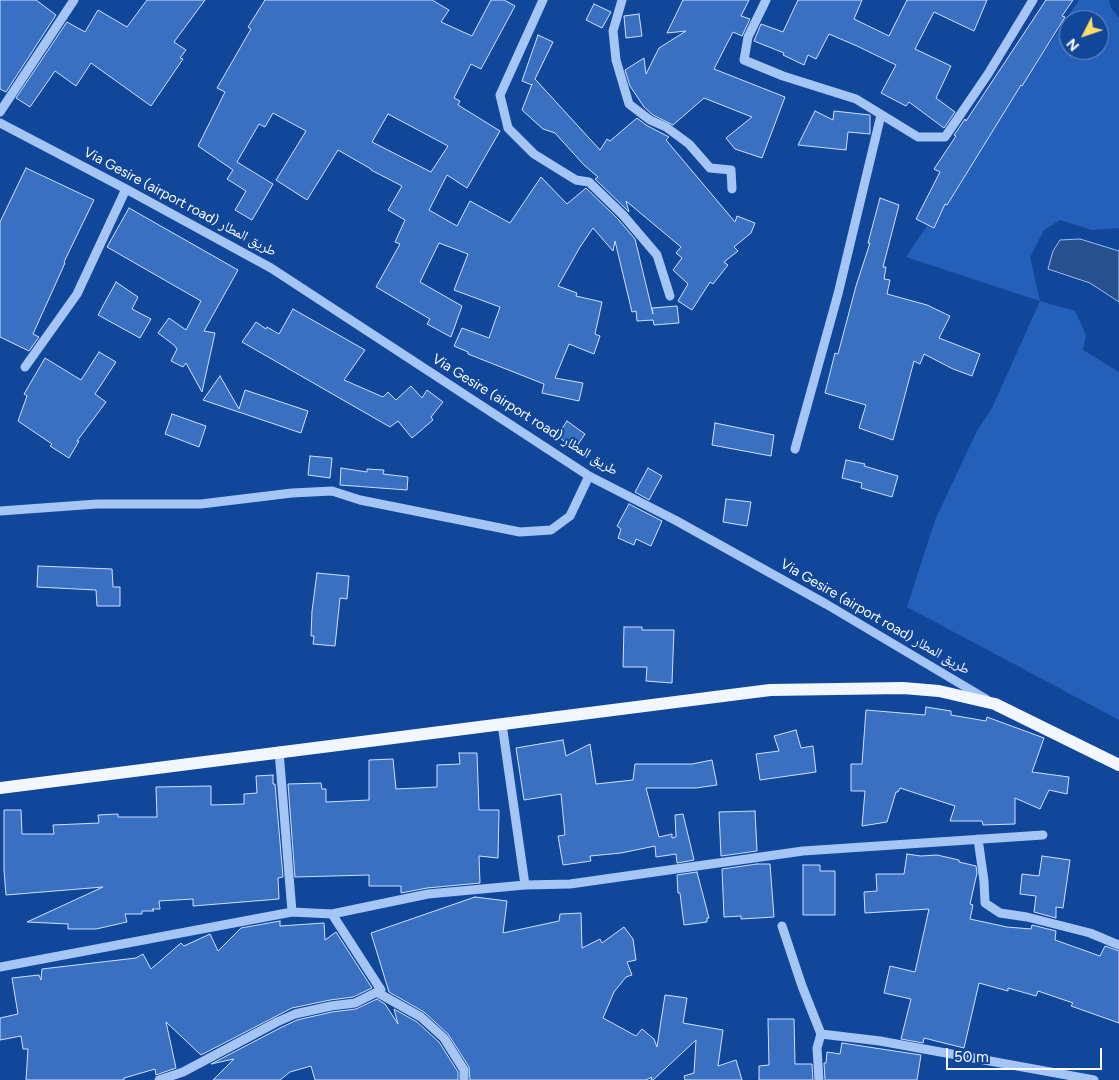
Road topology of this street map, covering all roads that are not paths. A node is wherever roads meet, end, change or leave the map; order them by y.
1 (74, 0) edge
2 (543, 0) edge
3 (622, 0) edge
4 (766, 0) edge
5 (1032, 0) edge
6 (0, 112) edge
7 (881, 115) junction
8 (0, 124) edge
9 (126, 189) junction
10 (732, 189) dead end
11 (670, 296) dead end
12 (25, 367) dead end
13 (795, 449) dead end
14 (589, 476) junction
15 (0, 511) edge
16 (995, 704) junction
17 (502, 724) junction
18 (279, 751) junction
19 (1119, 765) edge
20 (0, 788) edge
21 (1043, 834) dead end
22 (978, 839) junction
23 (525, 885) junction
24 (292, 912) junction
25 (332, 914) junction
26 (782, 926) dead end
27 (1119, 945) edge
28 (0, 967) edge
29 (381, 990) junction
30 (821, 1034) junction
31 (159, 1080) edge
32 (464, 1080) edge
33 (819, 1080) edge
34 (1094, 1080) edge

1 - 6 street
2 - 11 street
3 - 10 street
4 - 7 street
5 - 7 street
7 - 13 street
8 - 9 street, Via Gesire (airport road) طريق المطار
9 - 12 street
9 - 14 street, Via Gesire (airport road) طريق المطار
14 - 15 street
14 - 16 street, Via Gesire (airport road) طريق المطار
16 - 17 main road
16 - 19 main road, Via Gesire (airport road) طريق المطار
17 - 18 main road
17 - 23 street
18 - 20 main road
18 - 24 street
21 - 22 street
22 - 23 street
22 - 27 street
23 - 25 street
24 - 25 street
24 - 28 street
25 - 29 street
26 - 30 street
29 - 31 street
29 - 32 street
30 - 33 street
30 - 34 street

